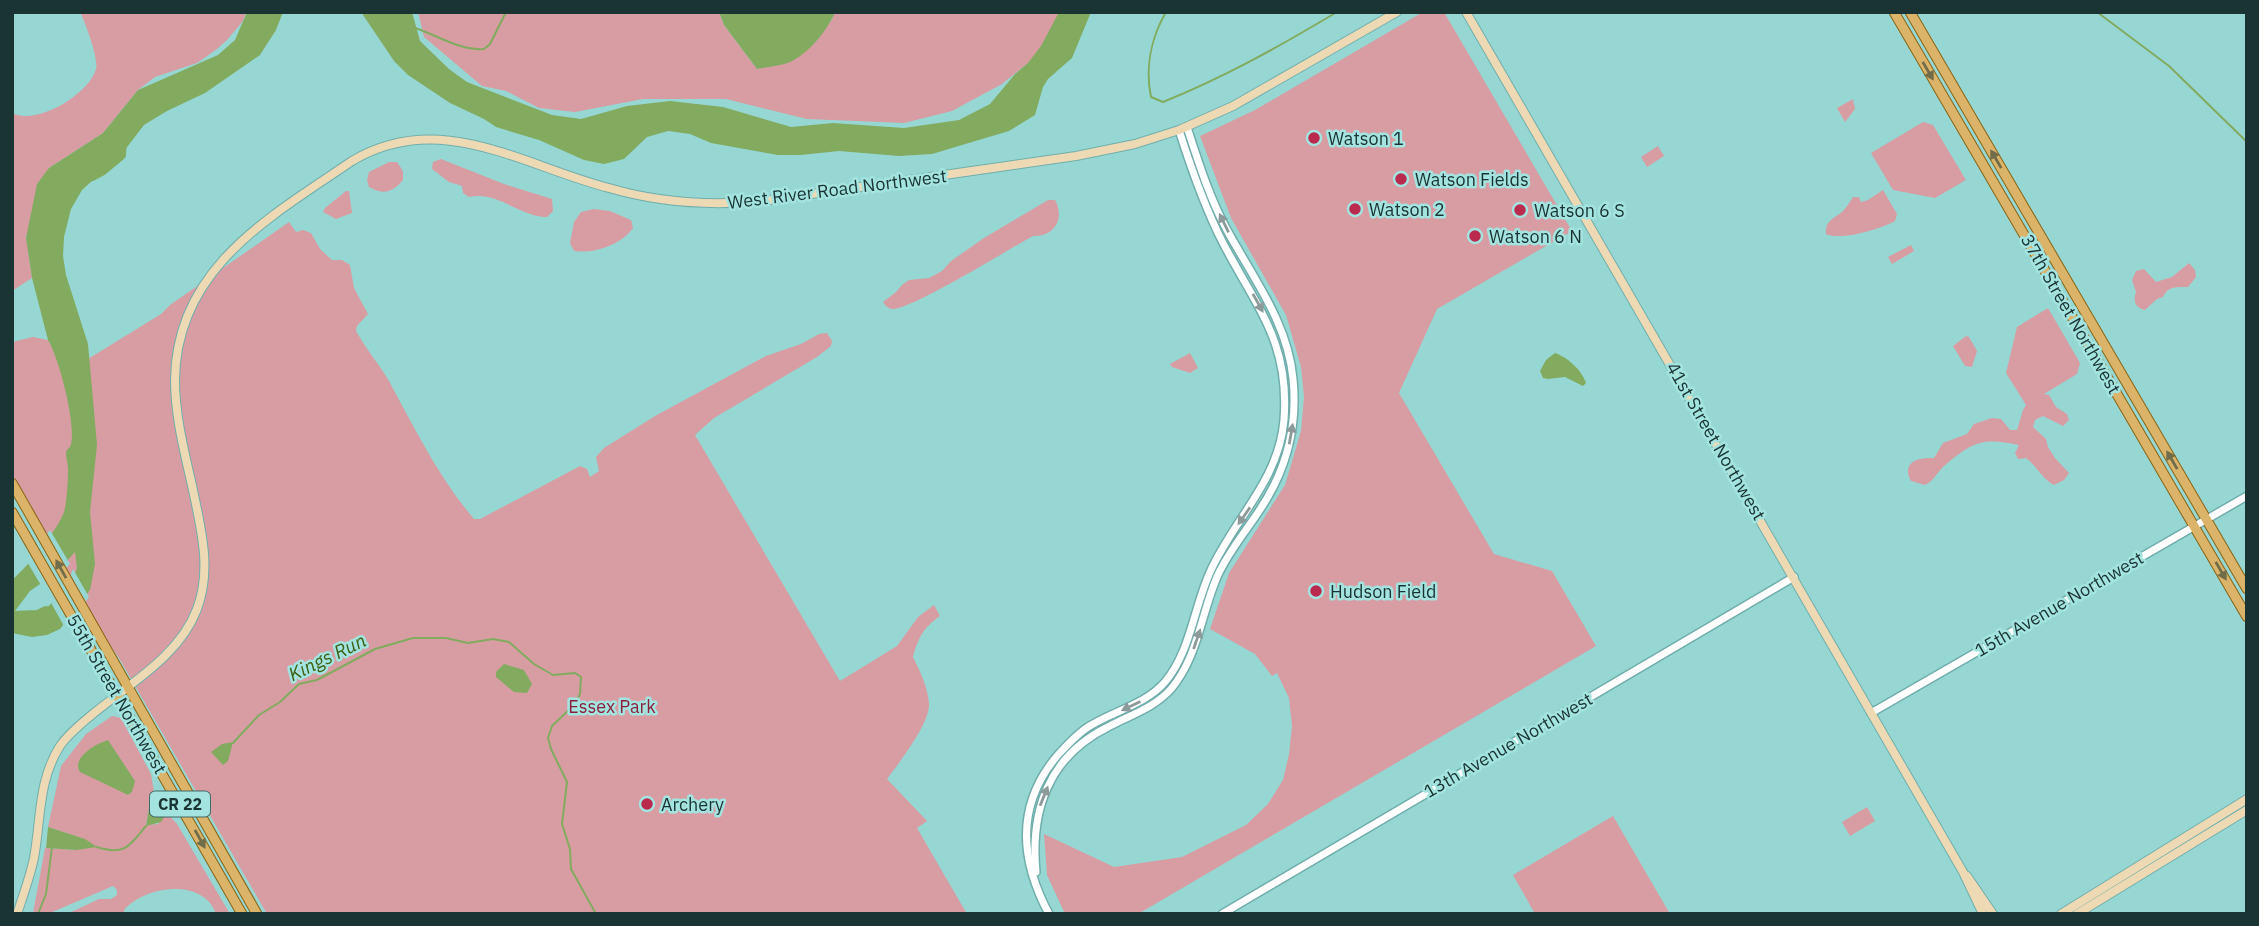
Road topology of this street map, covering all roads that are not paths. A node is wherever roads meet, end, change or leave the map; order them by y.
1 (1397, 12) edge
2 (1466, 12) edge
3 (1894, 12) edge
4 (1910, 12) edge
5 (1183, 128) junction
6 (14, 485) edge
7 (2247, 496) edge
8 (12, 512) edge
9 (2207, 519) junction
10 (2195, 526) junction
11 (1794, 577) junction
12 (2247, 589) edge
13 (2247, 617) edge
14 (128, 686) junction
15 (117, 695) junction
16 (1871, 713) junction
17 (2247, 799) edge
18 (2247, 810) edge
19 (1963, 872) junction
20 (17, 914) edge
21 (242, 914) edge
22 (257, 914) edge
23 (1049, 914) edge
24 (1222, 914) edge
25 (1983, 914) edge
26 (1993, 914) edge
27 (2061, 914) edge
28 (2077, 914) edge

1 - 5 main road, West River Road Northwest
2 - 11 main road, 41st Street Northwest
3 -> 10 main road, 37th Street Northwest
9 -> 4 main road, 37th Street Northwest
5 - 14 main road, West River Road Northwest
5 - 23 street
14 -> 6 main road, 55th Street Northwest / CR 22
7 - 9 street, 15th Avenue Northwest
8 - 15 main road, 55th Street Northwest / CR 22
9 - 10 street, 15th Avenue Northwest
9 - 12 main road, 37th Street Northwest
10 -> 13 main road, 37th Street Northwest
10 - 16 street, 15th Avenue Northwest
11 - 16 main road, 41st Street Northwest
11 - 24 street, 13th Avenue Northwest
14 - 15 main road, West River Road Northwest
14 - 22 main road, 55th Street Northwest / CR 22
15 - 20 main road, West River Road Northwest
15 -> 21 main road, 55th Street Northwest / CR 22
16 - 19 main road, 41st Street Northwest
17 - 27 main road
18 - 28 main road
19 - 25 main road, 41st Street Northwest
19 - 26 main road, 41st Street Northwest

